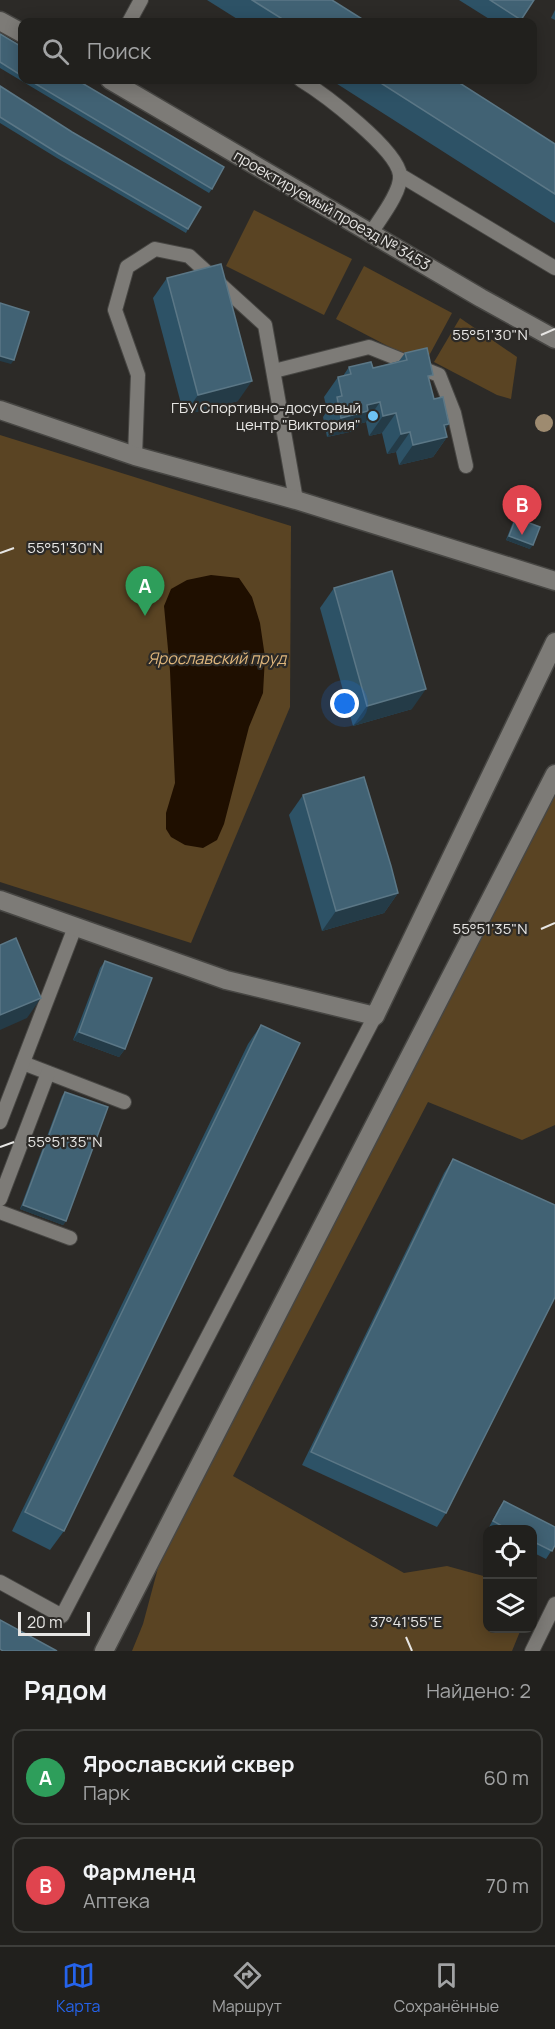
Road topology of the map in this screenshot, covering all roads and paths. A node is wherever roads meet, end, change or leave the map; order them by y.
1 (141, 0) edge
2 (131, 18) edge
3 (0, 21) edge
4 (18, 31) edge
5 (117, 84) edge
6 (306, 84) edge
7 (400, 175) junction
8 (371, 233) junction
9 (555, 268) edge
10 (555, 339) edge
11 (274, 371) junction
12 (0, 410) edge
13 (135, 456) junction
14 (466, 466) dead end
15 (296, 500) junction
16 (555, 581) edge
17 (555, 642) edge
18 (555, 774) edge
19 (2, 902) edge
20 (75, 927) junction
21 (375, 1016) junction
22 (22, 1063) junction
23 (48, 1073) junction
24 (124, 1102) dead end
25 (0, 1122) edge
26 (0, 1199) edge
27 (0, 1212) edge
28 (70, 1238) dead end
29 (0, 1582) edge
30 (555, 1604) edge
31 (104, 1651) edge
32 (532, 1651) edge

1 - 2 lane
3 - 4 street
5 - 8 street, проектируемый проезд № 3453
6 - 7 lane
7 - 8 lane
7 - 9 lane
8 - 10 street, проектируемый проезд № 3453
11 - 13 lane
11 - 14 lane
11 - 15 lane
12 - 13 street
13 - 15 street
15 - 16 street
17 - 21 street
18 - 31 street
19 - 20 street
20 - 21 street
20 - 22 lane
21 - 29 lane
22 - 23 lane
22 - 25 lane
23 - 24 lane
23 - 26 lane
27 - 28 lane
30 - 32 lane

